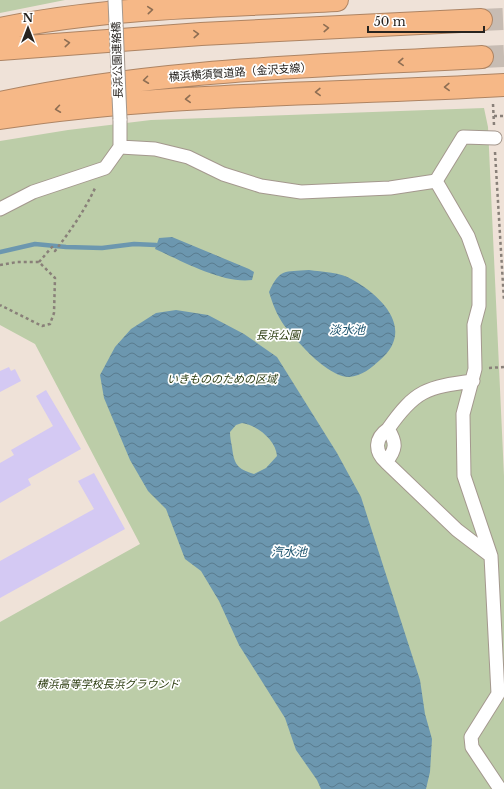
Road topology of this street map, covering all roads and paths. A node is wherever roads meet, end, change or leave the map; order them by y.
1 (115, 0) edge
2 (338, 0) edge
3 (480, 20) tunnel mouth
4 (0, 29) edge
5 (0, 49) edge
6 (482, 57) tunnel mouth
7 (504, 85) edge
8 (0, 103) edge
9 (494, 116) dead end
10 (504, 116) edge
11 (0, 118) edge
12 (495, 138) dead end
13 (120, 147) junction
14 (105, 168) junction
15 (436, 181) junction
16 (0, 209) edge
17 (39, 262) junction
18 (0, 265) edge
19 (0, 304) edge
20 (473, 381) junction
21 (491, 556) junction
22 (500, 789) edge

1 - 13 street, 長浜公園連絡橋, bridge
4 -> 2 highway
5 -> 3 highway
6 -> 8 highway, 横浜横須賀道路（金沢支線）
7 -> 11 highway
9 - 10 path
12 - 15 street
13 - 14 street
13 - 15 street
14 - 16 street
14 - 17 path
15 - 20 street
17 - 18 path
17 - 19 path
20 - 21 street
20 - 21 street
21 - 22 street

